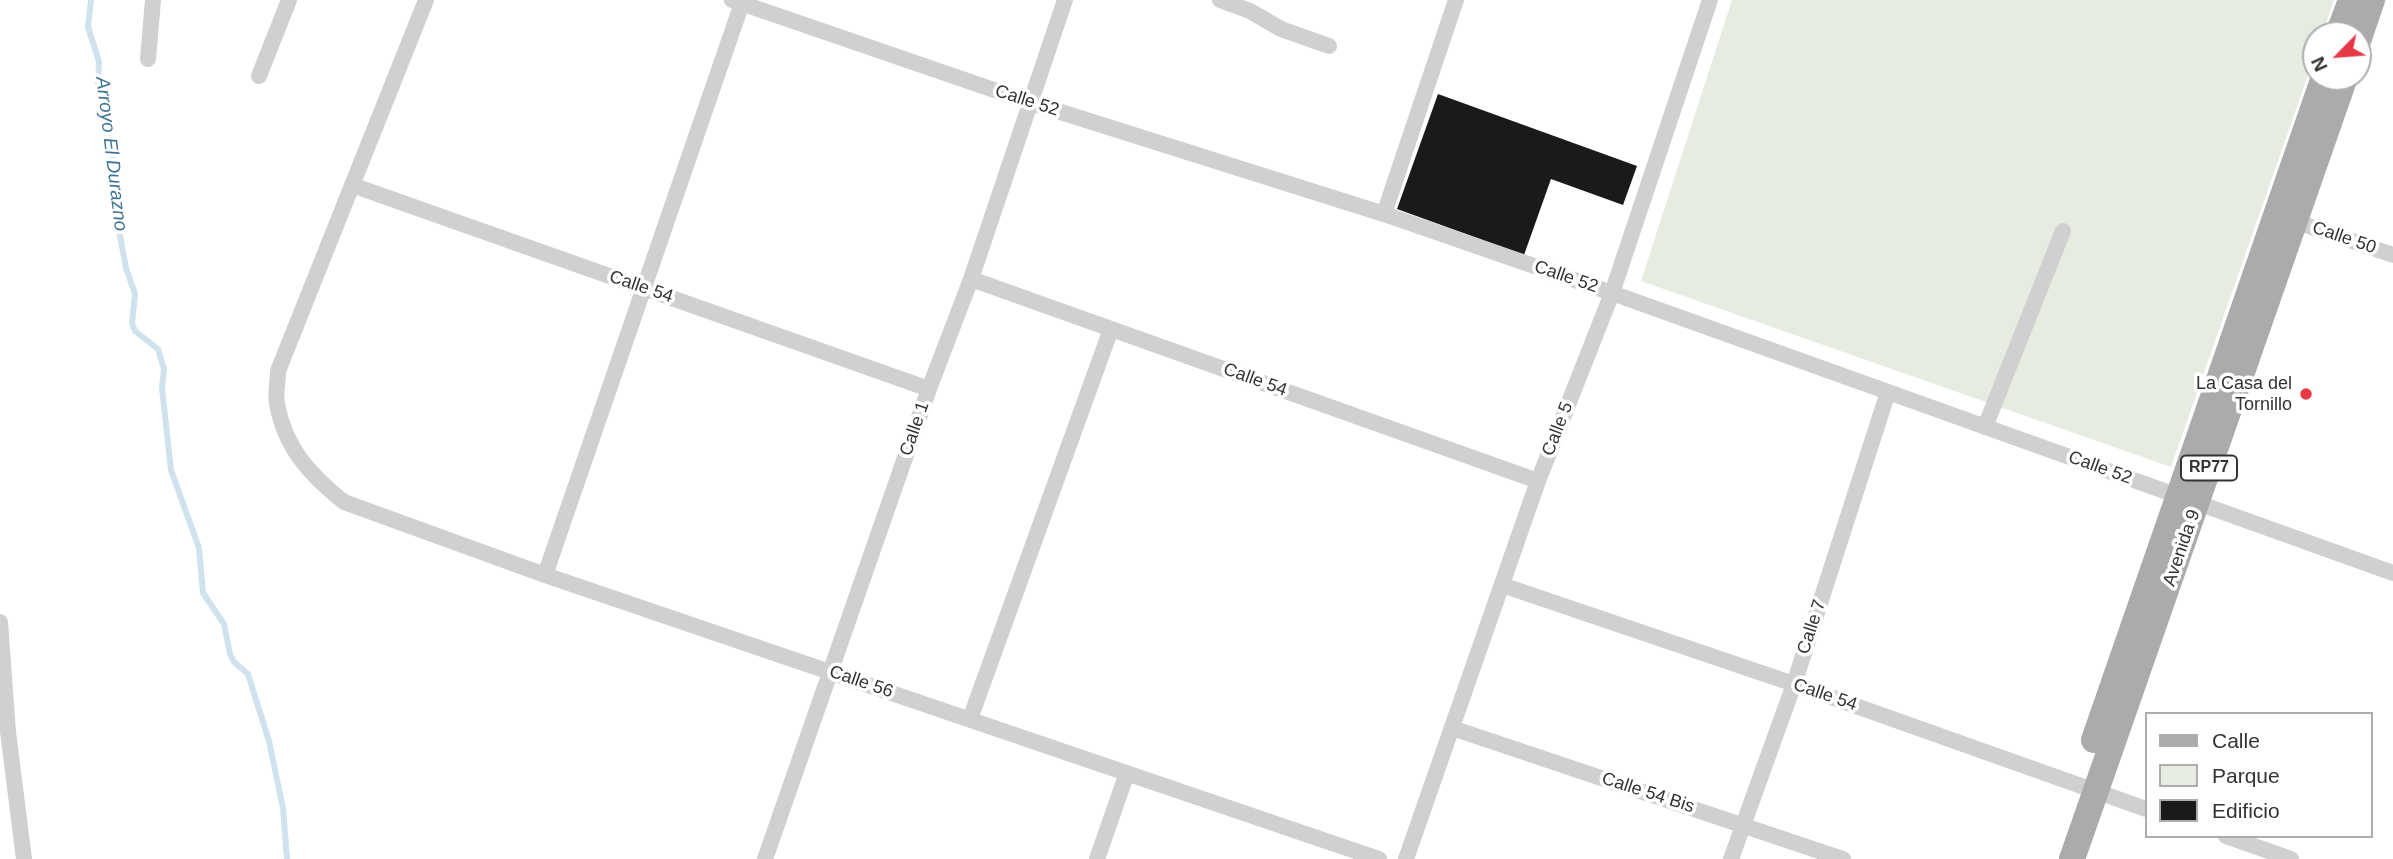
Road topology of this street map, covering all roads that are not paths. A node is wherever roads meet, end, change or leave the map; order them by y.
1 (153, 0) edge
2 (289, 0) edge
3 (426, 0) edge
4 (1065, 0) edge
5 (1220, 0) edge
6 (1456, 0) edge
7 (1710, 0) edge
8 (2351, 0) edge
9 (2372, 0) edge
10 (737, 2) edge
11 (2343, 21) edge
12 (2365, 21) edge
13 (1329, 46) dead end
14 (148, 59) dead end
15 (259, 76) dead end
16 (2320, 91) edge
17 (2339, 91) edge
18 (1029, 102) junction
19 (352, 185) junction
20 (1384, 214) junction
21 (2286, 218) junction
22 (2063, 231) dead end
23 (2393, 255) edge
24 (971, 279) junction
25 (644, 288) junction
26 (1612, 293) junction
27 (1111, 329) junction
28 (929, 389) junction
29 (1888, 392) junction
30 (1985, 427) junction
31 (1538, 481) junction
32 (2188, 500) junction
33 (2393, 573) edge
34 (545, 575) junction
35 (1502, 585) junction
36 (0, 622) edge
37 (831, 672) junction
38 (1794, 684) junction
39 (970, 719) junction
40 (1452, 728) junction
41 (4, 731) edge
42 (1127, 773) junction
43 (2087, 788) junction
44 (2144, 807) edge
45 (1744, 825) junction
46 (2232, 838) edge
47 (24, 859) edge
48 (765, 859) edge
49 (1097, 859) edge
50 (1379, 859) edge
51 (1406, 859) edge
52 (1731, 859) edge
53 (1843, 859) edge
54 (2053, 859) edge
55 (2072, 859) edge
56 (2291, 859) edge

1 - 14 street
2 - 15 street
3 - 19 street, Calle 56
4 - 18 street, Calle 1
5 - 13 street
6 - 20 street
7 - 26 street, Calle 5
8 - 11 main road
9 - 12 main road
10 - 18 street, Calle 52
10 - 25 street
16 - 21 main road, Avenida 9 / RP77
17 - 21 main road, Avenida 9 / RP77
18 - 20 street, Calle 52
18 - 24 street, Calle 1
19 - 25 street, Calle 54
19 - 34 street, Calle 56
20 - 26 street, Calle 52
21 - 23 street, Calle 50
21 - 32 main road, Avenida 9 / RP77
22 - 30 street
24 - 27 street, Calle 54
24 - 28 street, Calle 1
25 - 28 street, Calle 54
25 - 34 street
26 - 29 street, Calle 52
26 - 31 street, Calle 5
27 - 31 street, Calle 54
27 - 39 street
28 - 37 street, Calle 1
29 - 30 street, Calle 52
29 - 38 street, Calle 7
30 - 32 street, Calle 52
31 - 35 street, Calle 5
32 - 33 street, Calle 52
32 - 43 main road, Avenida 9 / RP77
34 - 37 street, Calle 56
35 - 38 street, Calle 54
35 - 40 street, Calle 5
36 - 41 street
37 - 39 street, Calle 56
37 - 48 street, Calle 1
38 - 43 street, Calle 54
38 - 45 street, Calle 7
39 - 42 street, Calle 56
40 - 45 street, Calle 54 Bis
40 - 51 street, Calle 5
41 - 47 street
42 - 49 street
42 - 50 street, Calle 56
43 - 44 street, Calle 54
43 - 54 main road, Avenida 9 / RP77
43 - 55 main road, Avenida 9 / RP77
45 - 52 street, Calle 7
45 - 53 street, Calle 54 Bis
46 - 56 street

